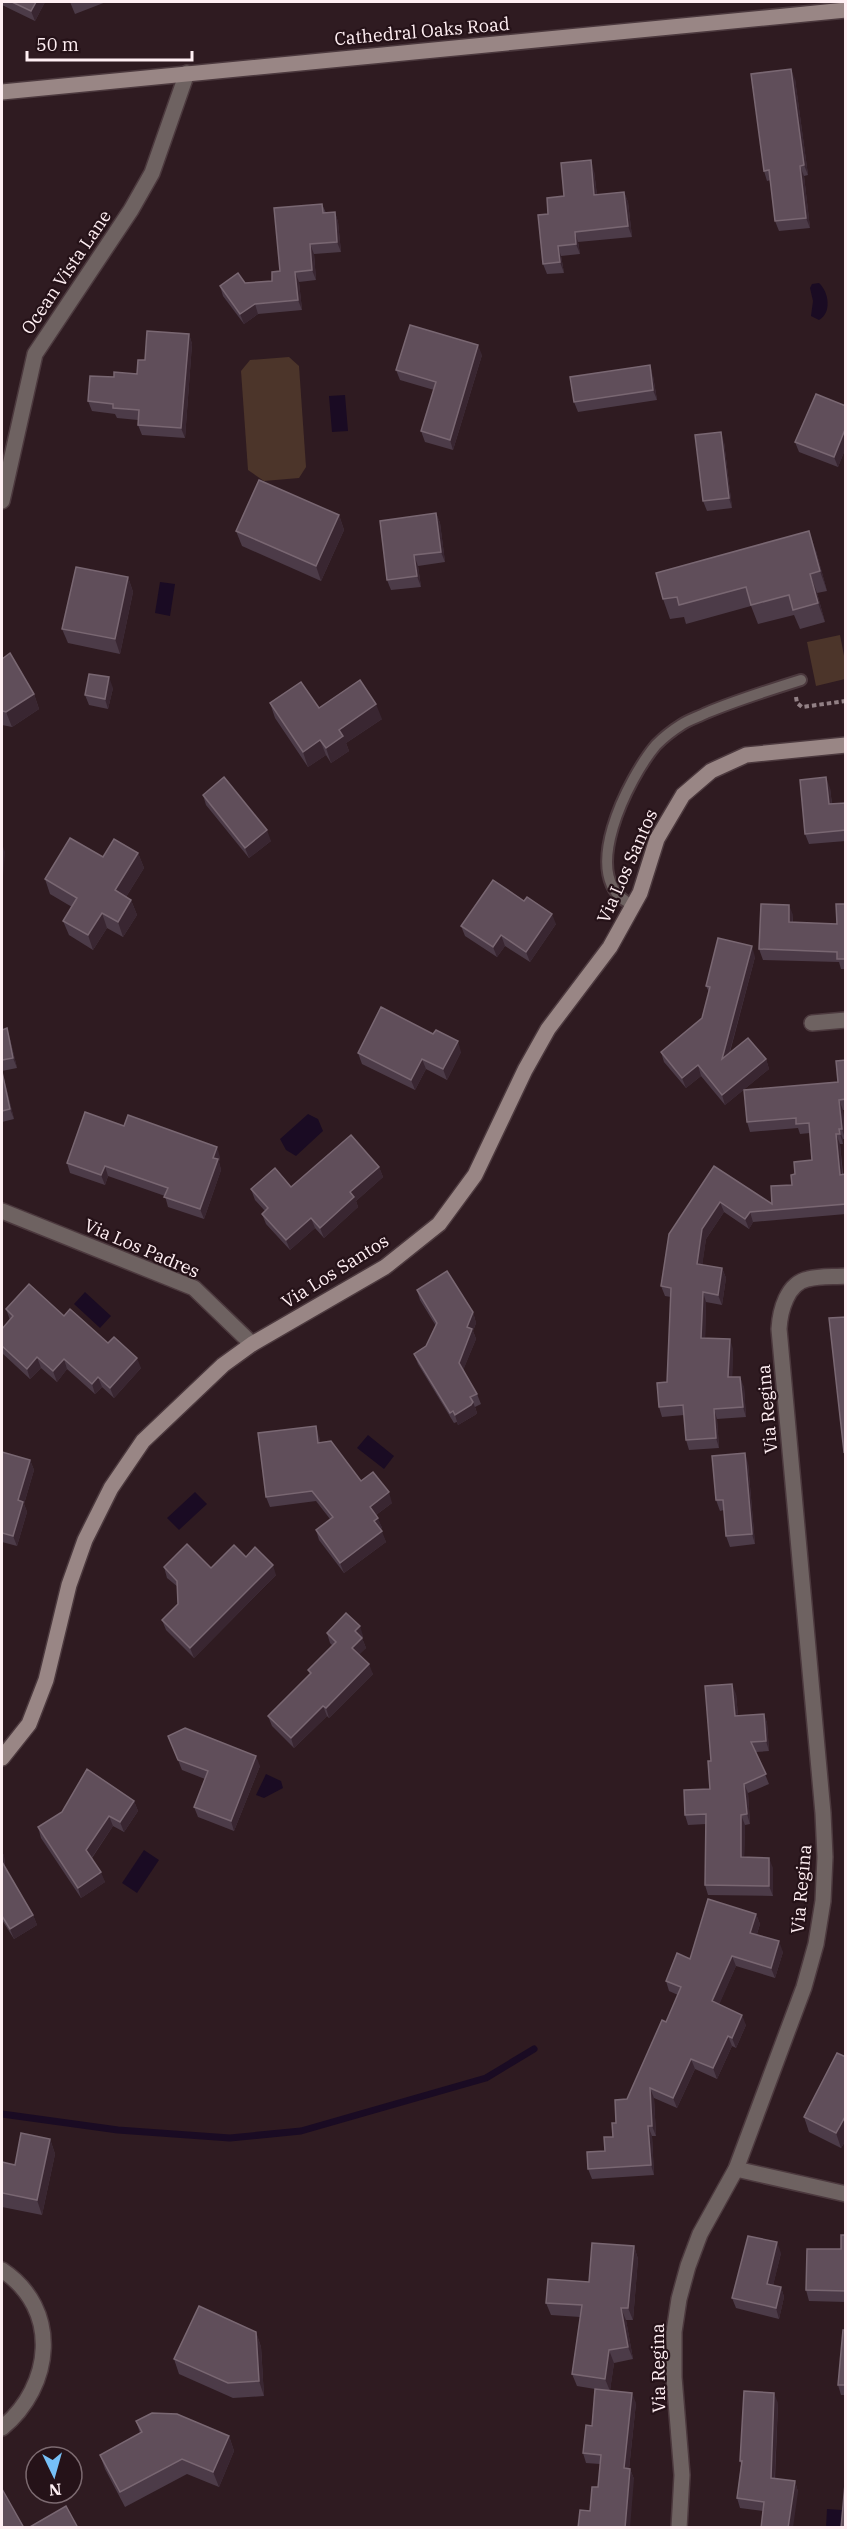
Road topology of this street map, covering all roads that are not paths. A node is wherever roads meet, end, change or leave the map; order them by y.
1 (846, 10) edge
2 (187, 73) junction
3 (2, 92) edge
4 (2, 501) edge
5 (801, 680) dead end
6 (846, 745) edge
7 (633, 905) junction
8 (846, 1020) edge
9 (812, 1023) dead end
10 (2, 1211) edge
11 (846, 1276) edge
12 (252, 1344) junction
13 (2, 1758) edge
14 (736, 2169) junction
15 (846, 2194) edge
16 (2, 2270) edge
17 (2, 2428) edge
18 (679, 2528) edge

1 - 2 street, Cathedral Oaks Road
2 - 3 street, Cathedral Oaks Road
2 - 4 street, Ocean Vista Lane
5 - 7 lane
6 - 7 street, Via Los Santos
7 - 12 street, Via Los Santos
8 - 9 street
10 - 12 street, Via Los Padres
11 - 14 street, Via Regina
12 - 13 street, Via Los Santos
14 - 15 street
14 - 18 street, Via Regina
16 - 17 street

